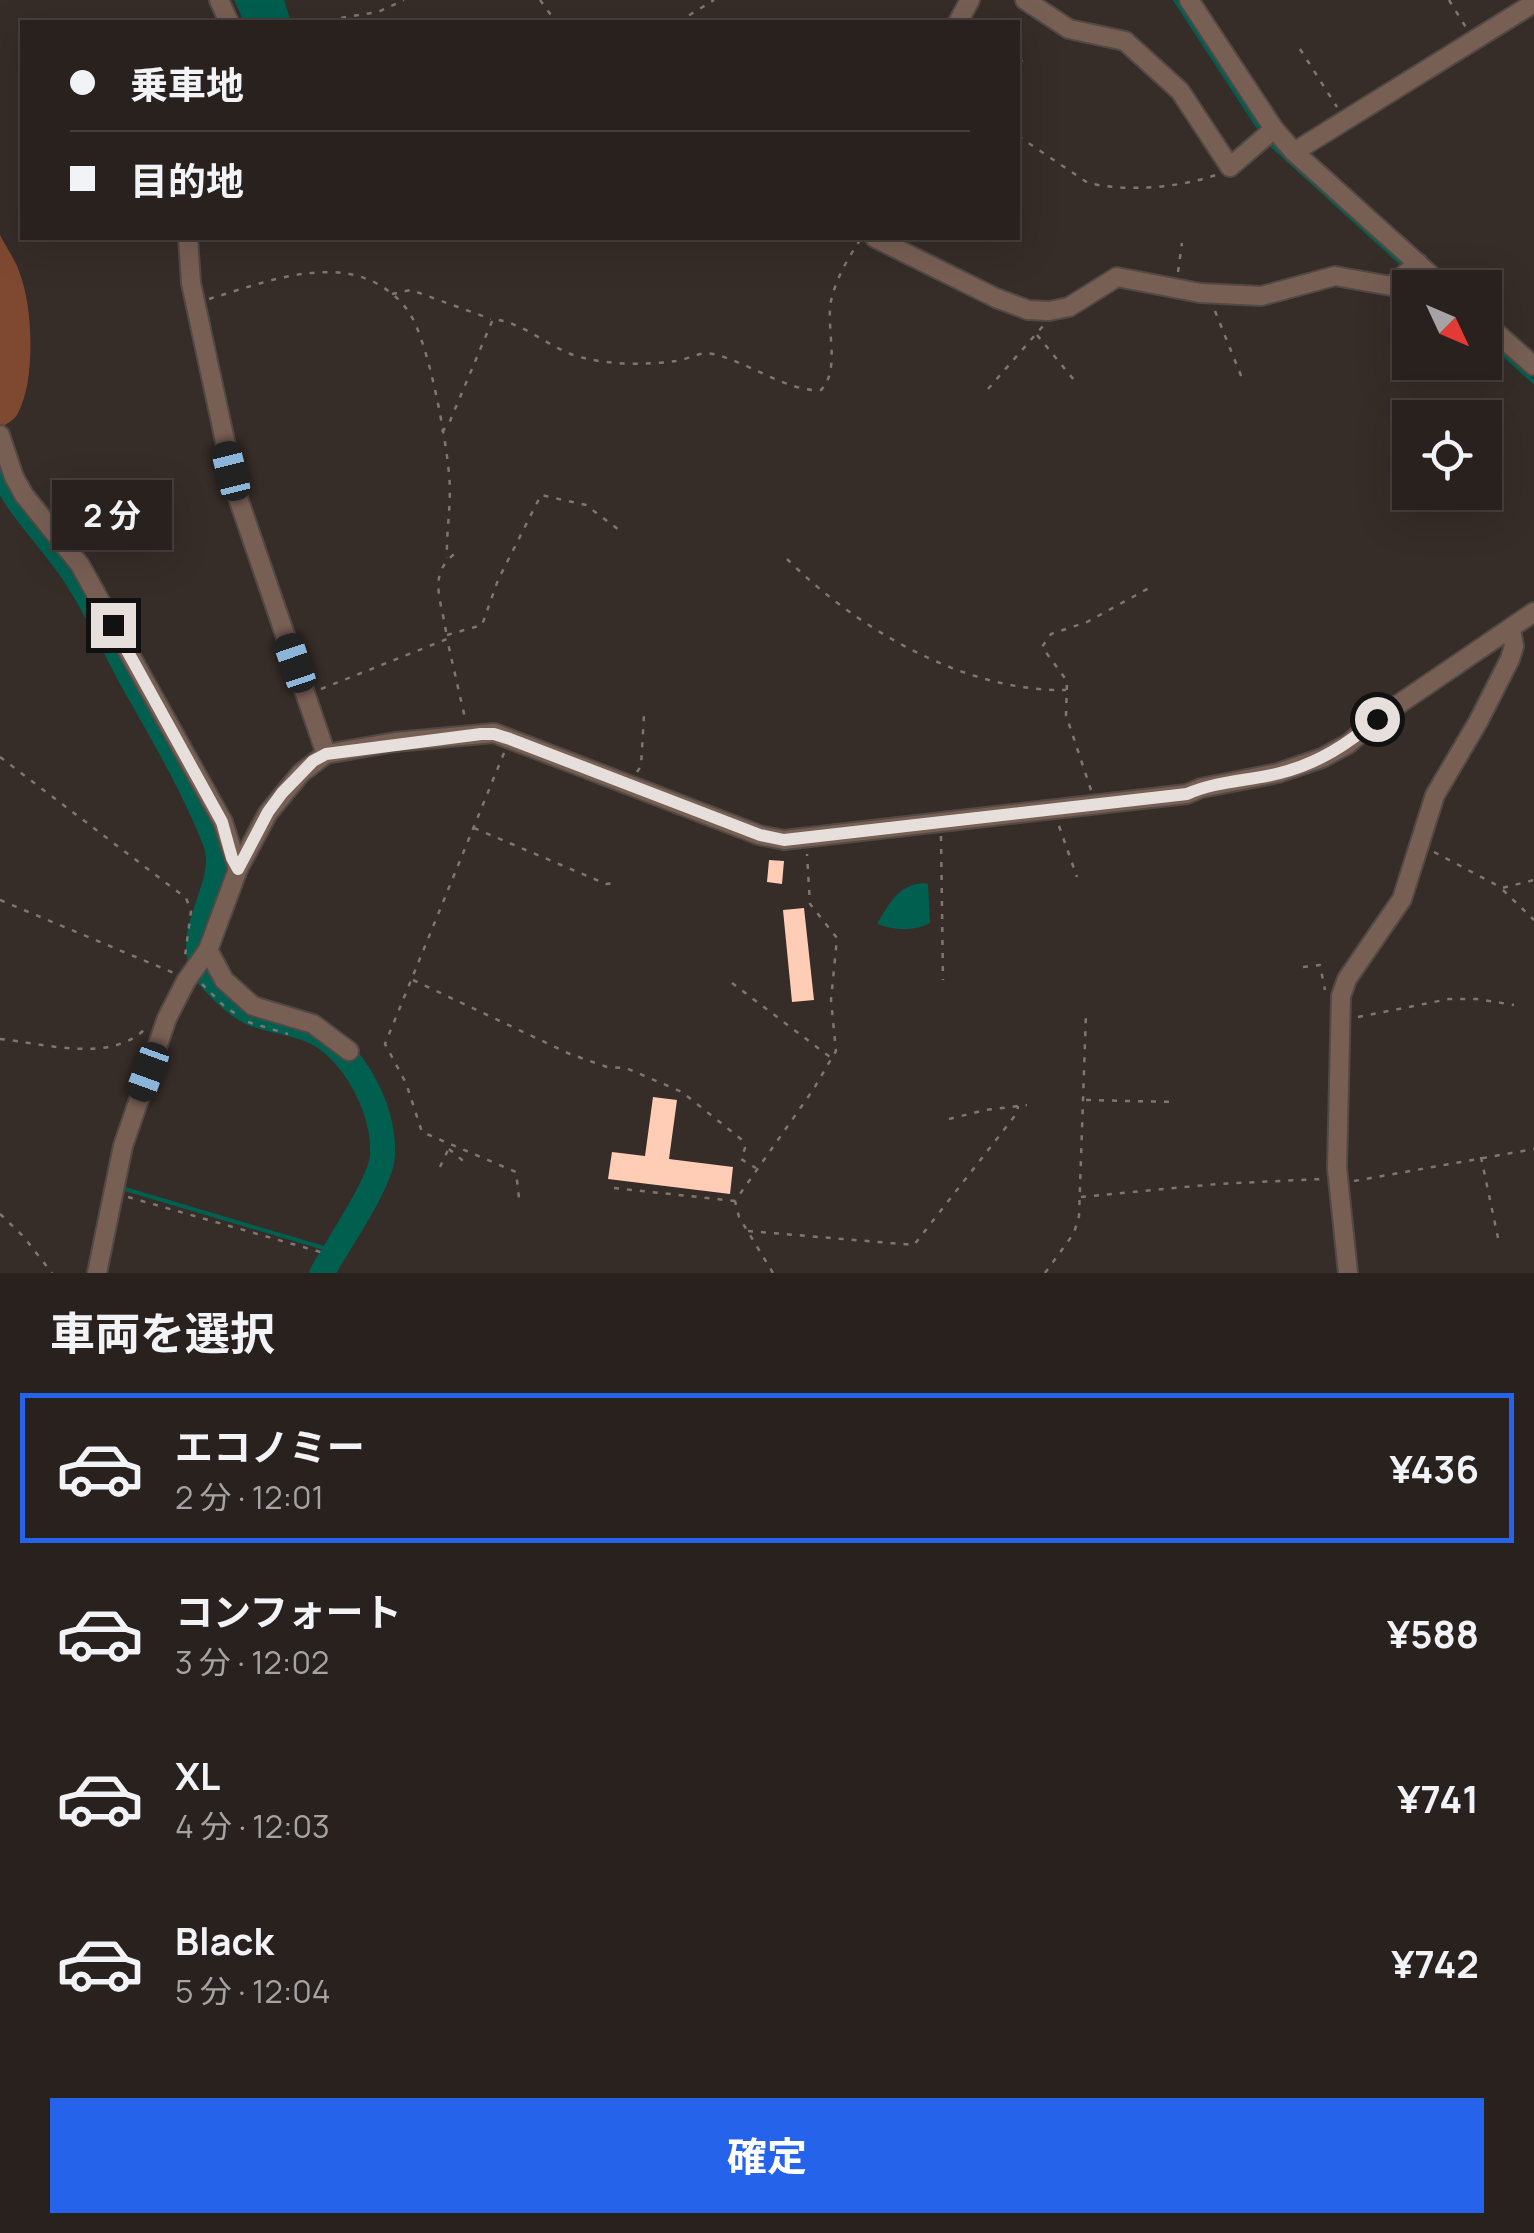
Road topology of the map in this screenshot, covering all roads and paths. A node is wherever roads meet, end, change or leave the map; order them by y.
1 (404, 0) edge
2 (714, 0) edge
3 (1025, 0) edge
4 (1189, 0) edge
5 (1449, 0) edge
6 (1534, 3) edge
7 (339, 20) edge
8 (681, 20) edge
9 (1474, 40) junction
10 (1300, 49) dead end
11 (1020, 60) edge
12 (1026, 64) dead end
13 (1345, 120) junction
14 (1268, 135) junction
15 (1020, 137) edge
16 (1294, 152) junction
17 (1230, 167) junction
18 (188, 240) edge
19 (861, 240) edge
20 (878, 240) edge
21 (1182, 244) dead end
22 (1412, 269) joint
23 (1176, 287) junction
24 (392, 294) junction
25 (1214, 294) junction
26 (195, 303) junction
27 (1056, 310) junction
28 (493, 319) junction
29 (1036, 334) junction
30 (1502, 338) edge
31 (1534, 366) edge
32 (1074, 380) dead end
33 (1244, 383) dead end
34 (988, 389) dead end
35 (442, 432) junction
36 (0, 435) edge
37 (619, 530) dead end
38 (460, 550) dead end
39 (447, 558) junction
40 (787, 559) dead end
41 (1149, 588) dead end
42 (1534, 612) edge
43 (1511, 630) junction
44 (447, 637) junction
45 (1066, 690) junction
46 (306, 697) junction
47 (644, 715) dead end
48 (470, 735) junction
49 (510, 739) junction
50 (326, 754) junction
51 (0, 757) edge
52 (630, 785) junction
53 (1093, 806) junction
54 (1056, 810) junction
55 (941, 824) junction
56 (474, 828) junction
57 (807, 838) junction
58 (1421, 842) junction
59 (238, 869) junction
60 (1076, 877) dead end
61 (1534, 880) edge
62 (614, 882) dead end
63 (1502, 888) junction
64 (0, 900) edge
65 (1534, 920) edge
66 (198, 965) junction
67 (1302, 966) dead end
68 (412, 979) junction
69 (943, 980) dead end
70 (732, 983) dead end
71 (1342, 994) junction
72 (1514, 1006) dead end
73 (1086, 1012) dead end
74 (167, 1018) junction
75 (1340, 1020) junction
76 (290, 1034) dead end
77 (0, 1038) edge
78 (349, 1051) dead end
79 (832, 1058) junction
80 (1085, 1100) junction
81 (1174, 1102) dead end
82 (1026, 1105) dead end
83 (1018, 1106) junction
84 (949, 1119) dead end
85 (450, 1147) junction
86 (1534, 1148) edge
87 (1481, 1157) junction
88 (468, 1166) dead end
89 (440, 1167) dead end
90 (758, 1169) junction
91 (1339, 1180) junction
92 (614, 1188) dead end
93 (112, 1192) junction
94 (1080, 1197) junction
95 (519, 1198) dead end
96 (735, 1201) junction
97 (0, 1214) edge
98 (747, 1231) junction
99 (1498, 1238) dead end
100 (324, 1253) dead end
101 (52, 1273) edge
102 (96, 1273) edge
103 (773, 1273) edge
104 (1045, 1273) edge
105 (1348, 1273) edge

1 - 7 path
2 - 8 path
3 - 17 street
4 - 14 street
5 - 9 path
6 - 9 street
9 - 13 street
10 - 13 path
11 - 12 path
13 - 16 street
14 - 16 street
14 - 17 street
15 - 17 path
16 - 22 street
18 - 26 street
19 - 28 path
20 - 27 street
21 - 23 path
22 - 25 street
23 - 25 street
23 - 27 street
24 - 26 path
24 - 28 path
24 - 35 path
25 - 33 path
26 - 46 street
27 - 29 path
28 - 35 path
29 - 32 path
29 - 34 path
30 - 31 street
35 - 39 path
36 - 59 street
37 - 44 path
38 - 39 path
39 - 44 path
40 - 45 path
41 - 45 path
42 - 43 street
43 - 53 street
43 - 58 street
44 - 46 path
44 - 48 path
45 - 53 path
46 - 50 street
47 - 52 path
48 - 49 street
48 - 50 street
49 - 52 street
49 - 56 path
50 - 59 street
51 - 66 path
52 - 57 street
53 - 54 street
54 - 55 street
54 - 60 path
55 - 57 street
55 - 69 path
56 - 62 path
56 - 68 path
57 - 79 path
58 - 63 path
58 - 71 street
59 - 66 street
61 - 63 path
63 - 65 path
64 - 66 path
66 - 74 street
66 - 76 path
66 - 78 street
67 - 71 path
68 - 85 path
68 - 90 path
70 - 79 path
71 - 75 street
72 - 75 path
73 - 80 path
74 - 77 path
74 - 93 street
75 - 91 street
79 - 90 path
80 - 81 path
80 - 94 path
82 - 83 path
83 - 84 path
83 - 98 path
85 - 88 path
85 - 89 path
85 - 95 path
86 - 87 path
87 - 91 path
87 - 99 path
90 - 96 path
91 - 94 path
91 - 105 street
92 - 96 path
93 - 100 path
93 - 102 street
94 - 104 path
96 - 98 path
97 - 101 path
98 - 103 path

